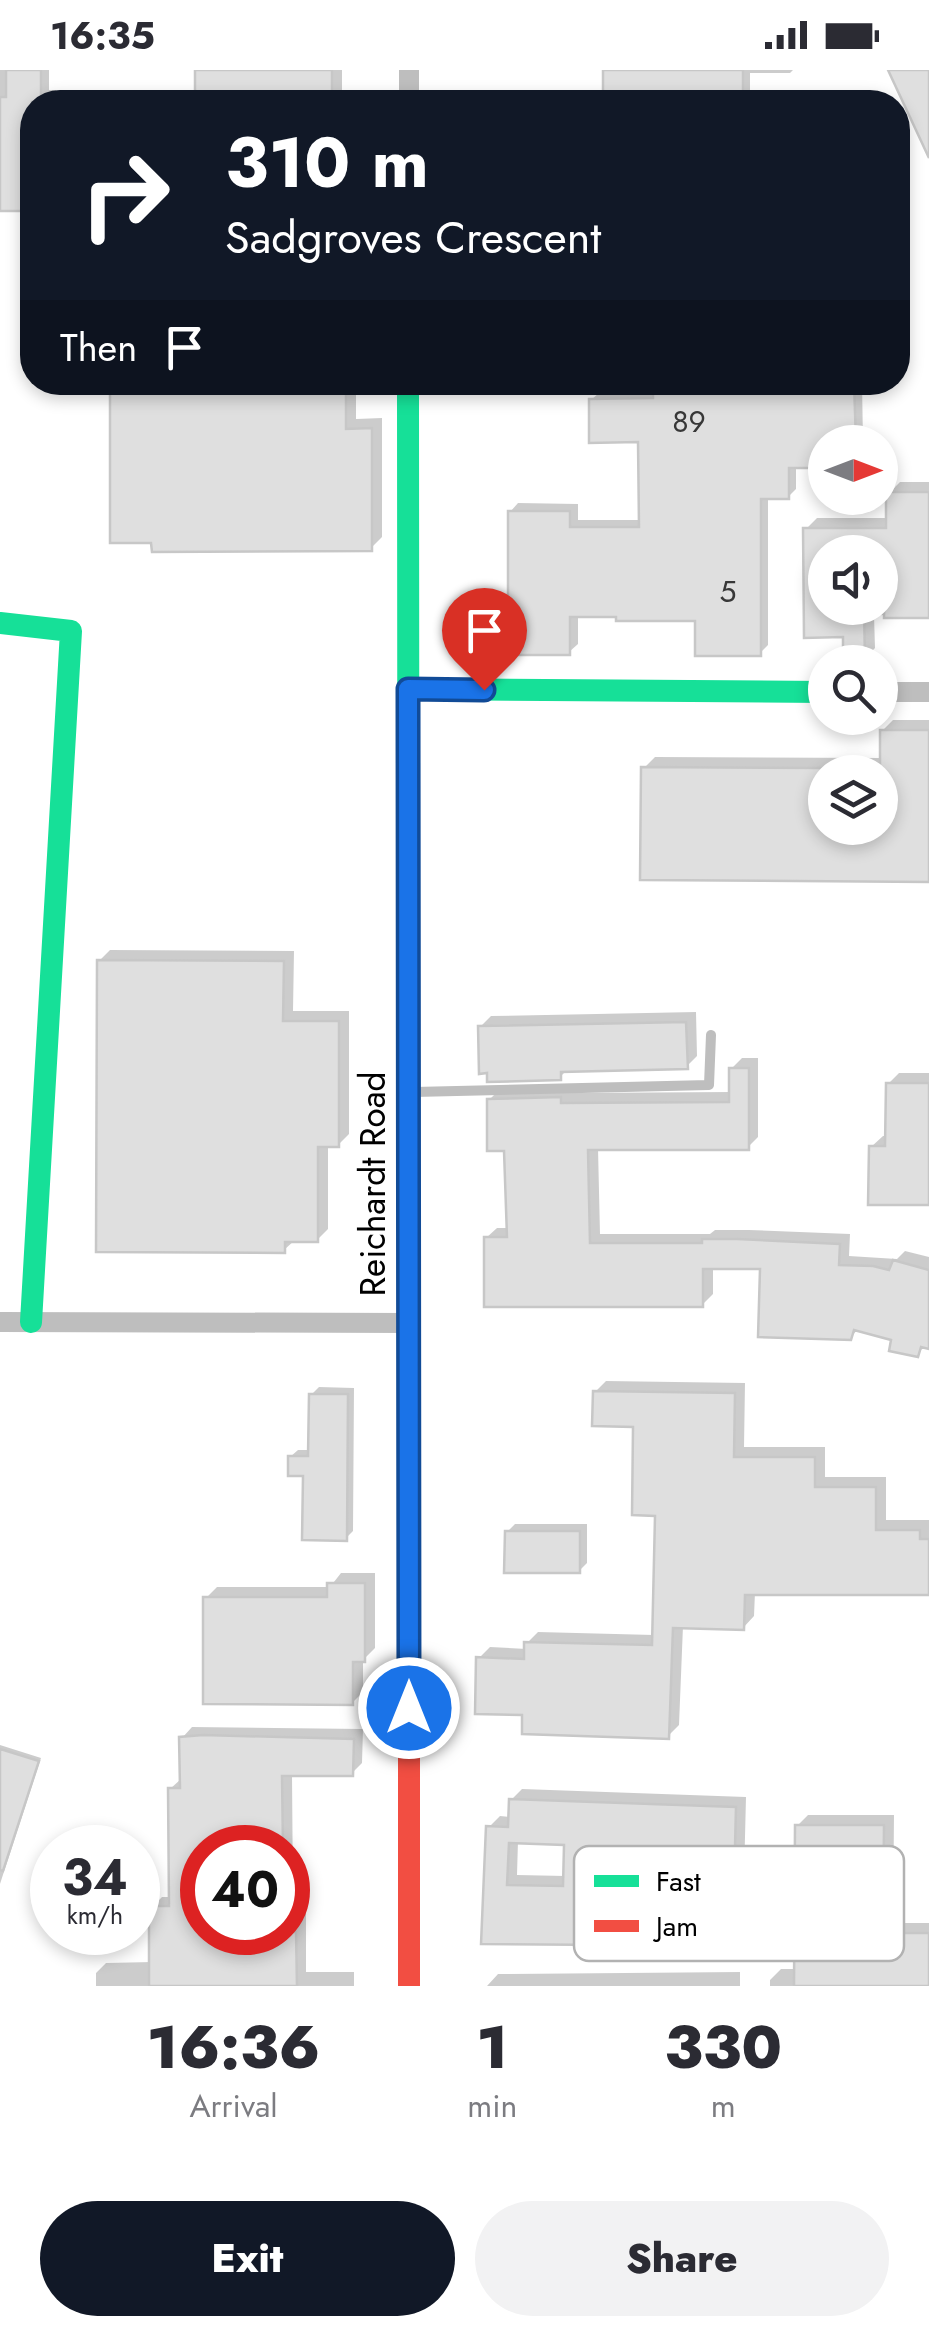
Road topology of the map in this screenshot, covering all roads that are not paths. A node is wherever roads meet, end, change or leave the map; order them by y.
1 (408, 395) edge
2 (0, 623) edge
3 (408, 689) junction
4 (808, 692) edge
5 (898, 692) edge
6 (929, 692) edge
7 (711, 1036) dead end
8 (408, 1092) junction
9 (0, 1322) edge
10 (31, 1322) junction
11 (408, 1323) junction
12 (409, 1986) edge

1 - 3 street, Reichardt Road
2 - 10 street
3 - 4 street
3 - 8 street, Reichardt Road
5 - 6 street
7 - 8 lane
8 - 11 street, Reichardt Road
9 - 10 street
10 - 11 street
11 - 12 street, Reichardt Road

